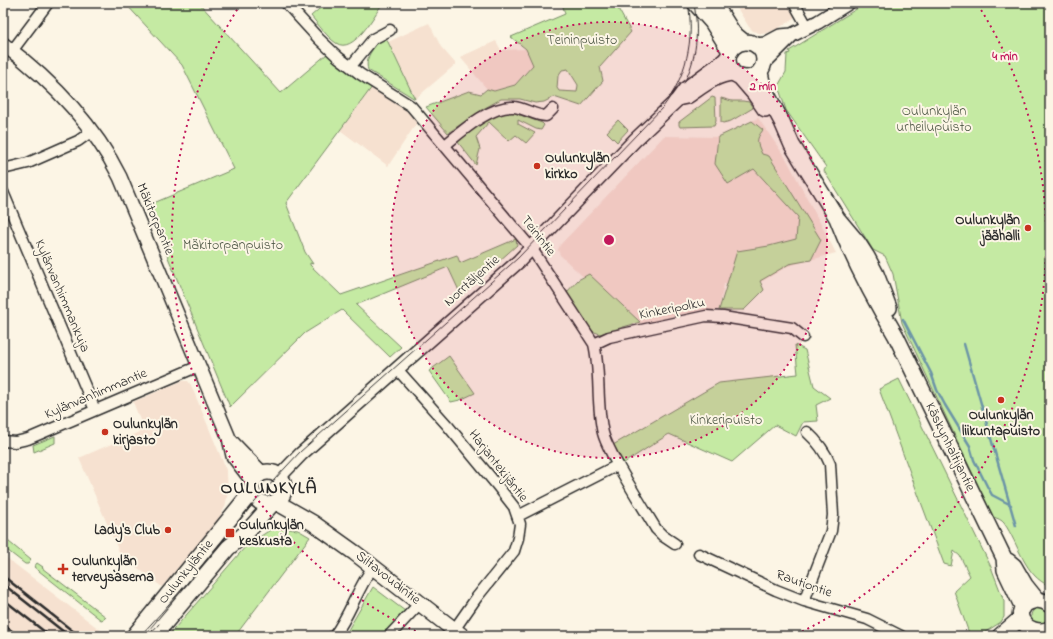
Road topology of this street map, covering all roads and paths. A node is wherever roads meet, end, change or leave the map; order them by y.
1 (48, 3) edge
2 (286, 3) edge
3 (695, 3) edge
4 (714, 3) edge
5 (794, 3) edge
6 (848, 3) edge
7 (807, 26) junction
8 (390, 30) dead end
9 (792, 35) junction
10 (750, 44) junction
11 (8, 47) edge
12 (729, 53) junction
13 (351, 66) junction
14 (762, 68) junction
15 (737, 76) junction
16 (677, 100) junction
17 (553, 109) dead end
18 (92, 131) junction
19 (792, 145) junction
20 (444, 146) junction
21 (3, 169) edge
22 (3, 192) edge
23 (532, 249) junction
24 (803, 336) dead end
25 (594, 344) junction
26 (199, 366) junction
27 (397, 369) junction
28 (95, 410) junction
29 (807, 432) dead end
30 (3, 441) edge
31 (618, 465) junction
32 (256, 481) junction
33 (282, 483) junction
34 (274, 503) junction
35 (518, 516) junction
36 (313, 523) junction
37 (675, 544) dead end
38 (699, 554) dead end
39 (1004, 558) junction
40 (373, 567) junction
41 (804, 601) junction
42 (1046, 602) edge
43 (420, 603) junction
44 (1022, 613) junction
45 (458, 633) edge
46 (1034, 633) edge
47 (134, 636) edge
48 (154, 636) edge
49 (334, 636) edge
50 (389, 636) edge
51 (901, 636) edge
52 (1000, 636) edge

1 - 11 street
2 - 13 street, Teinintie
3 - 12 main road
4 - 10 main road
5 - 7 street
6 - 7 street
7 - 9 street
8 - 13 street
9 - 10 street
9 - 14 street
10 - 12 main road
10 - 14 main road
11 - 18 street, Mäkitorpantie
12 - 15 main road
12 - 16 street, Norrtäljentie
13 - 20 street, Teinintie
14 - 15 main road
14 - 19 main road, Käskynhaltijantie
15 - 16 street, Norrtäljentie
15 - 19 main road, Käskynhaltijantie
16 - 23 street, Norrtäljentie
17 - 20 street
18 - 21 street
18 - 26 street, Mäkitorpantie
19 - 39 main road, Käskynhaltijantie
20 - 23 street, Teinintie
22 - 28 street, Kylänvanhimmankuja
23 - 25 street, Teinintie
23 - 27 street, Norrtäljentie
24 - 25 street, Kinkeripolku
25 - 31 street, Teinintie
26 - 28 street, Kylänvanhimmantie
26 - 32 street, Mäkitorpantie
27 - 33 street, Norrtäljentie
27 - 35 street, Harjantekijäntie
28 - 30 street, Kylänvanhimmantie
29 - 41 street
31 - 35 street
31 - 37 street, Teinintie
32 - 33 main road
32 - 34 main road
32 - 47 main road, Oulunkyläntie
33 - 34 main road
33 - 36 main road, Siltavoudintie
34 - 36 main road, Siltavoudintie
34 - 48 main road, Oulunkyläntie
35 - 45 street, Harjantekijäntie
36 - 40 main road, Siltavoudintie
38 - 41 street, Rautiontie
39 - 42 main road, Käskynhaltijantie
39 - 44 main road, Käskynhaltijantie
40 - 43 main road, Siltavoudintie
40 - 49 street
41 - 51 street, Rautiontie
42 - 44 main road
43 - 45 main road, Siltavoudintie
43 - 50 street
44 - 46 main road, Käskynhaltijantie
44 - 52 main road

